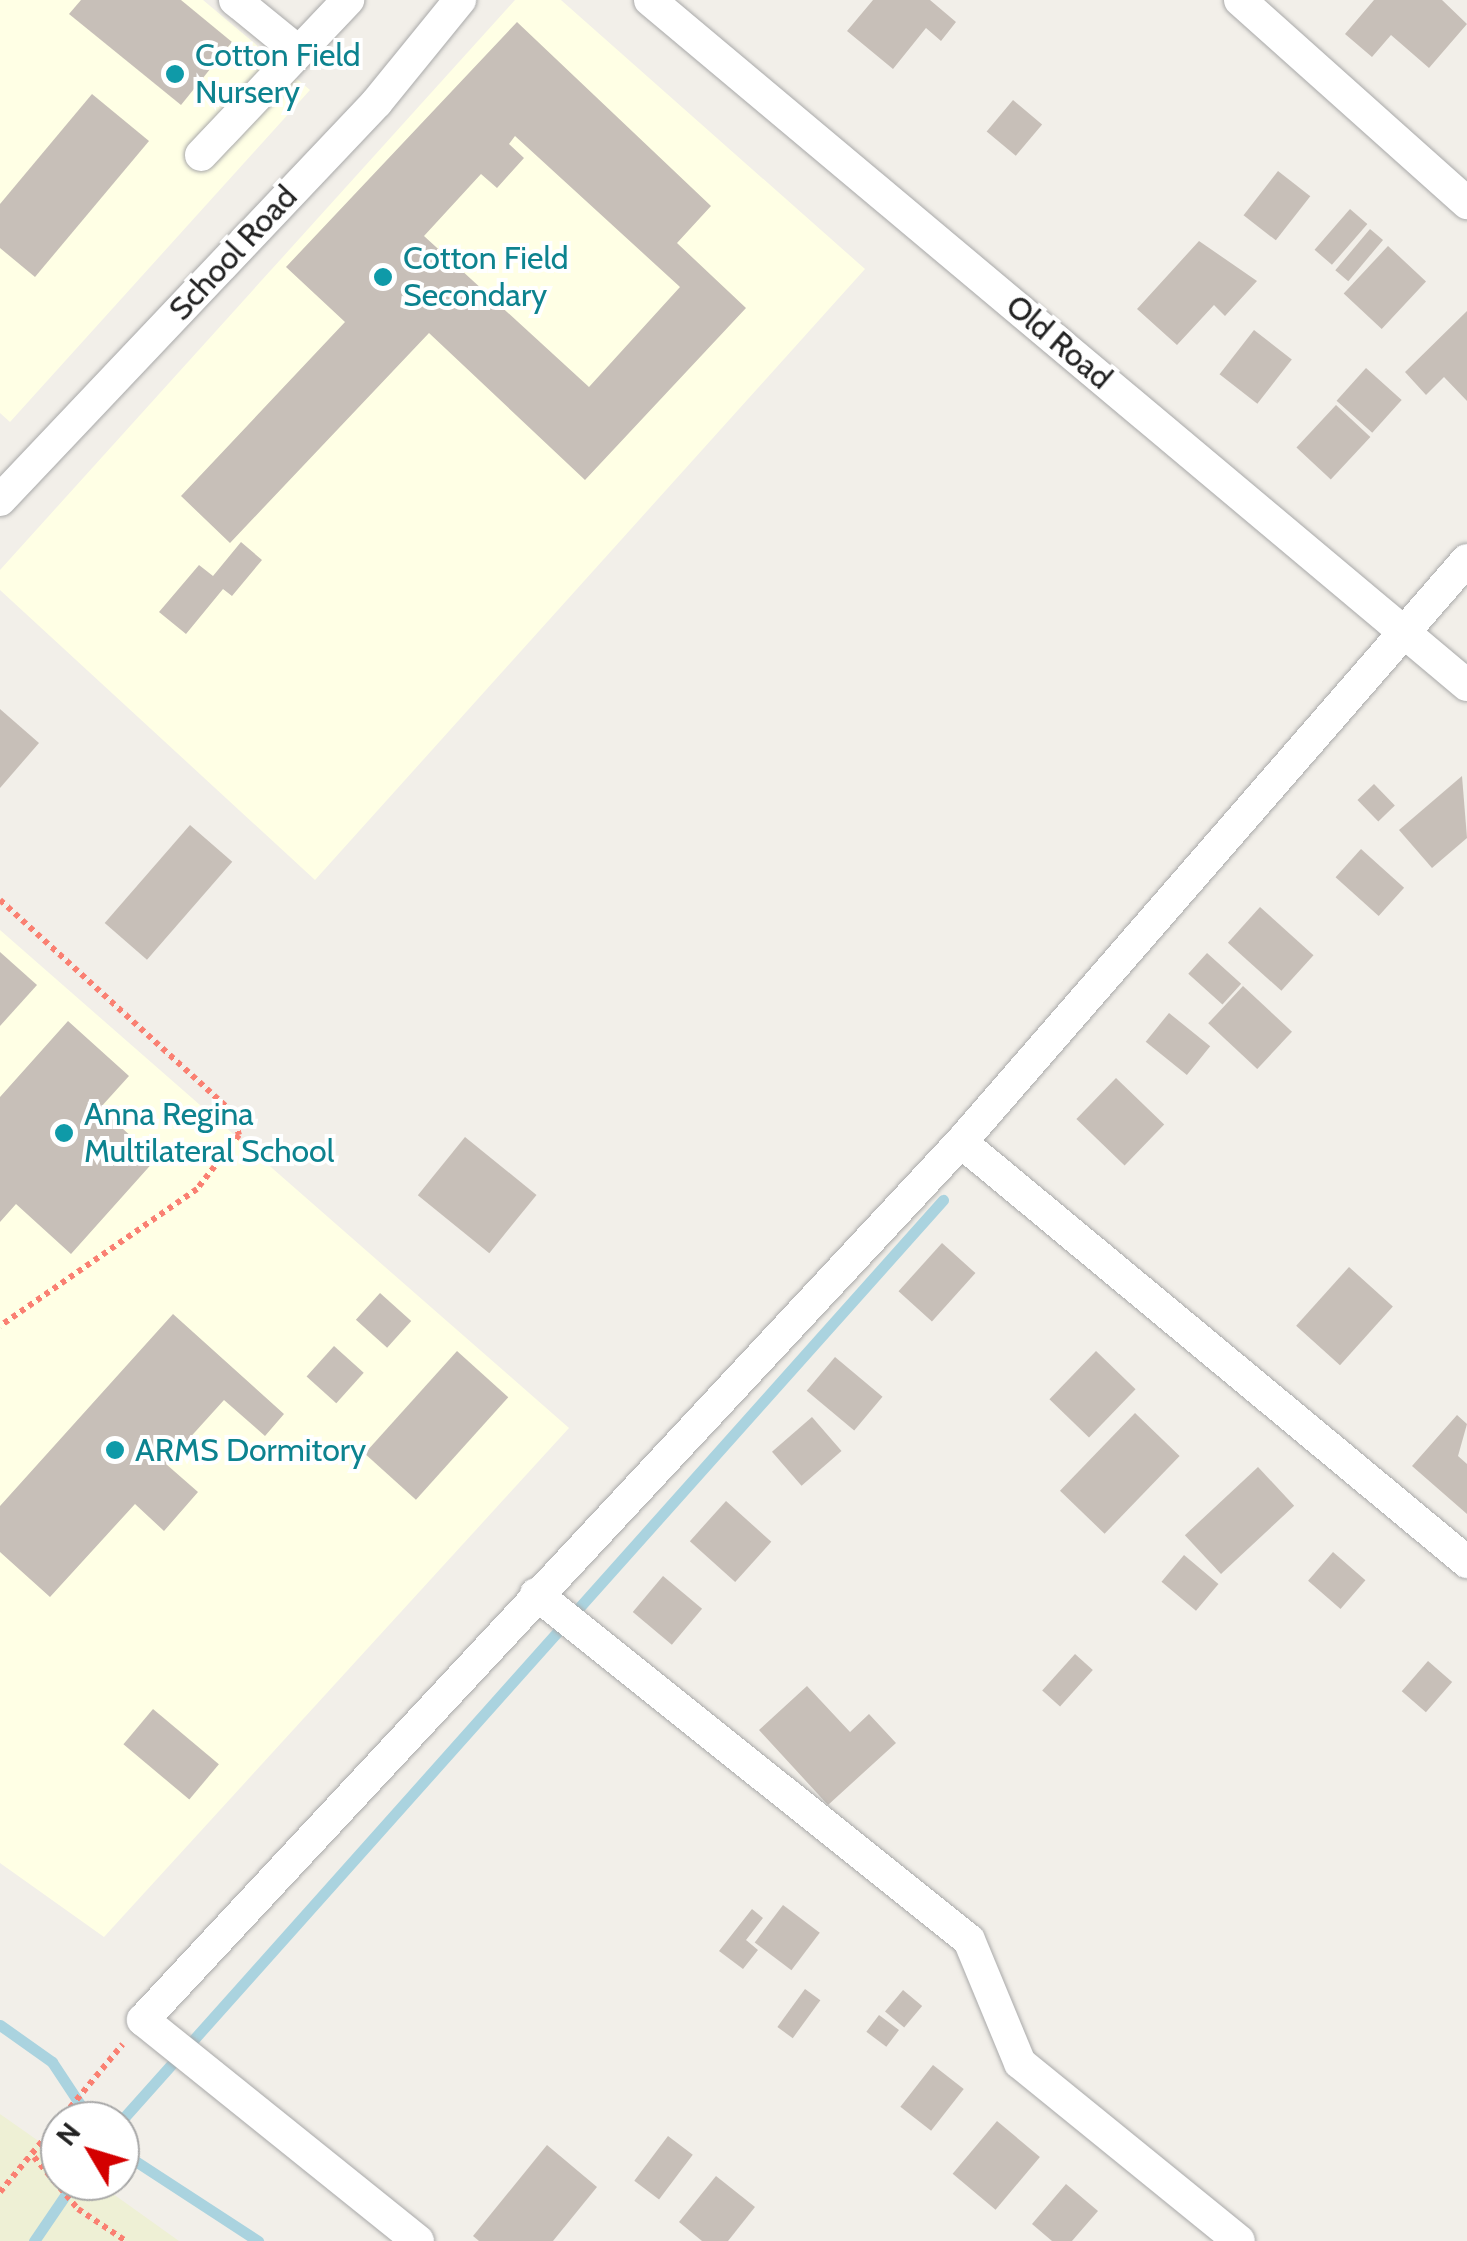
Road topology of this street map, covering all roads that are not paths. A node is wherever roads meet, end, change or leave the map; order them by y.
1 (235, 0) edge
2 (348, 0) edge
3 (460, 0) edge
4 (650, 0) edge
5 (1240, 0) edge
6 (298, 52) junction
7 (200, 155) dead end
8 (1467, 202) edge
9 (6, 483) edge
10 (1467, 560) edge
11 (1404, 632) junction
12 (1467, 685) edge
13 (961, 1142) junction
14 (1467, 1562) edge
15 (544, 1600) junction
16 (418, 2241) edge
17 (1240, 2241) edge

1 - 6 street
2 - 6 street
3 - 9 street, School Road
4 - 11 street, Old Road
5 - 8 street
6 - 7 street
10 - 11 street
11 - 12 street, Old Road
11 - 13 street
13 - 14 street
13 - 15 street
15 - 16 street
15 - 17 street

